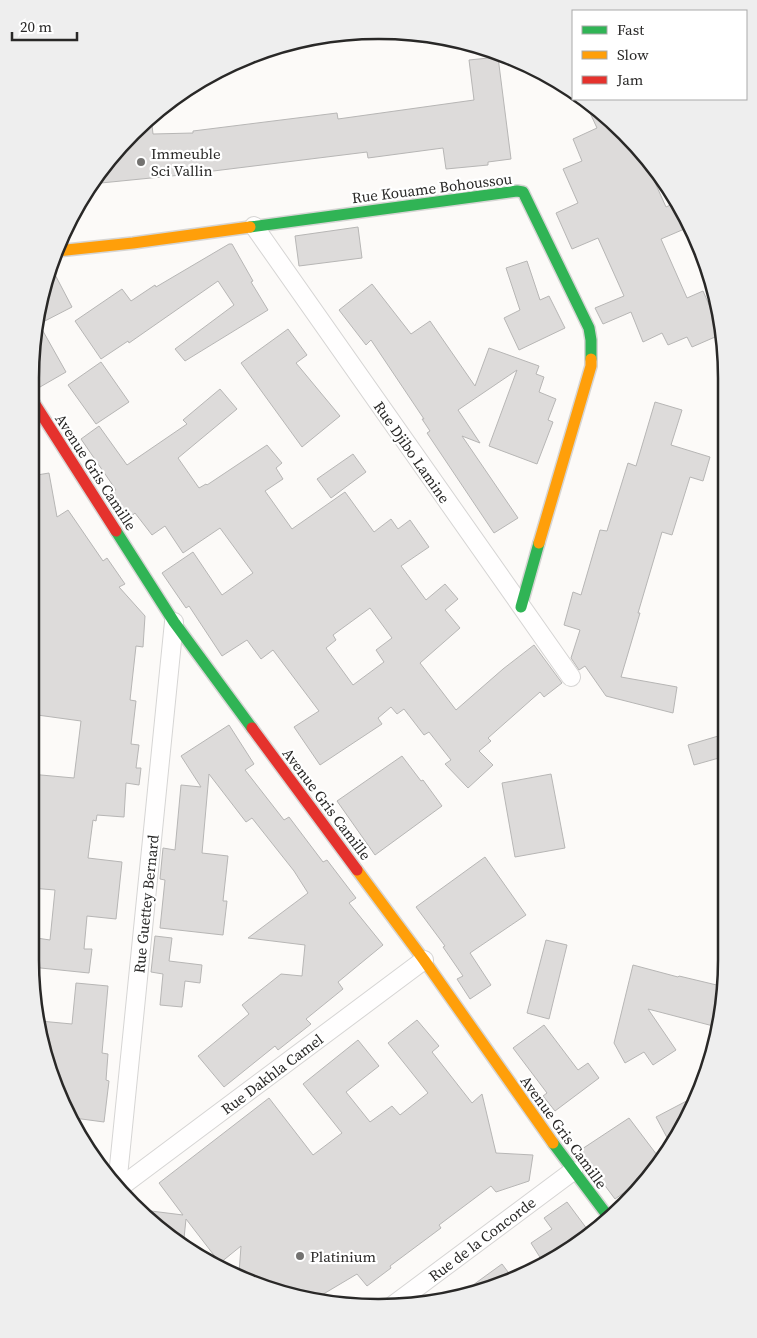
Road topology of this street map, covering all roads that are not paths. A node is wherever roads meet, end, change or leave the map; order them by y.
1 (254, 226) junction
2 (64, 250) edge
3 (39, 411) edge
4 (521, 607) junction
5 (174, 622) junction
6 (571, 677) dead end
7 (424, 960) junction
8 (573, 1171) junction
9 (119, 1179) edge
10 (123, 1184) edge
11 (605, 1213) edge
12 (401, 1299) edge

1 - 2 street, Rue Kouame Bohoussou
1 - 4 street, Rue Djibo Lamine
1 - 4 street, Rue Kouame Bohoussou
3 - 5 street, Avenue Gris Camille
4 - 6 street, Rue Djibo Lamine
5 - 7 street, Avenue Gris Camille
5 - 9 street, Rue Guettey Bernard
7 - 8 street, Avenue Gris Camille
7 - 10 street, Rue Dakhla Camel
8 - 11 street, Avenue Gris Camille
8 - 12 street, Rue de la Concorde

